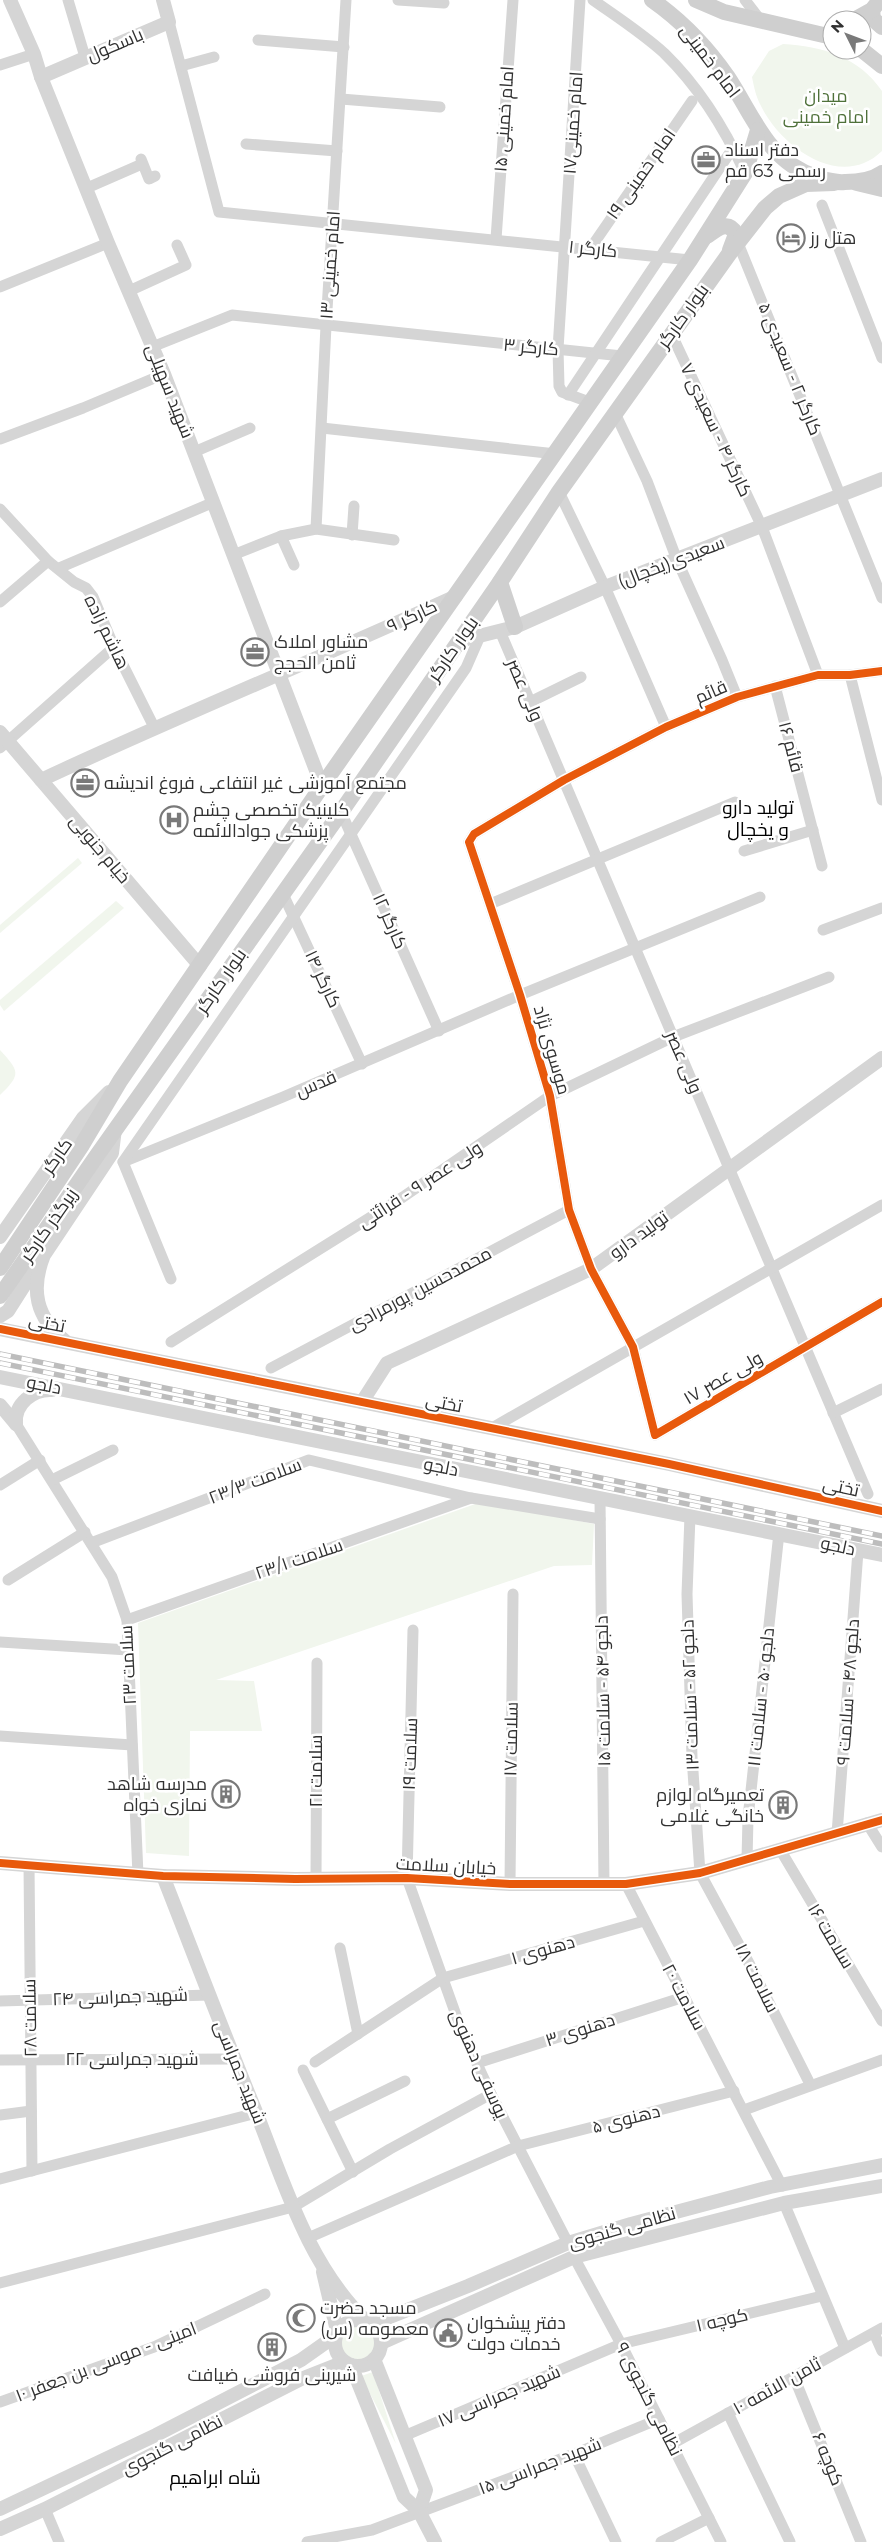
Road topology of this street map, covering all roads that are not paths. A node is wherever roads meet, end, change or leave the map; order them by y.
1 (10, 0) edge
2 (68, 0) edge
3 (163, 0) edge
4 (346, 0) edge
5 (398, 0) edge
6 (513, 0) edge
7 (580, 0) edge
8 (593, 0) edge
9 (652, 0) edge
10 (696, 0) edge
11 (745, 0) edge
12 (444, 3) dead end
13 (876, 5) edge
14 (762, 21) junction
15 (169, 22) junction
16 (882, 27) edge
17 (822, 31) edge
18 (258, 40) dead end
19 (344, 46) junction
20 (34, 54) junction
21 (85, 57) junction
22 (214, 57) dead end
23 (872, 58) edge
24 (0, 65) edge
25 (181, 66) junction
26 (882, 66) edge
27 (41, 77) junction
28 (341, 99) junction
29 (692, 100) dead end
30 (440, 107) dead end
31 (758, 130) junction
32 (246, 144) dead end
33 (733, 148) junction
34 (337, 151) junction
35 (882, 173) edge
36 (745, 174) junction
37 (155, 176) dead end
38 (852, 182) junction
39 (834, 183) junction
40 (87, 188) junction
41 (882, 189) edge
42 (822, 205) dead end
43 (332, 224) junction
44 (704, 238) junction
45 (496, 239) junction
46 (108, 243) junction
47 (177, 245) dead end
48 (565, 246) junction
49 (590, 249) junction
50 (733, 249) junction
51 (660, 257) junction
52 (690, 260) junction
53 (0, 287) edge
54 (129, 291) junction
55 (326, 326) junction
56 (671, 333) junction
57 (152, 347) junction
58 (558, 349) junction
59 (595, 353) junction
60 (622, 356) junction
61 (882, 358) edge
62 (164, 374) junction
63 (568, 395) junction
64 (590, 402) junction
65 (614, 413) junction
66 (250, 428) dead end
67 (322, 428) junction
68 (0, 439) edge
69 (194, 452) junction
70 (556, 454) junction
71 (882, 479) edge
72 (559, 492) junction
73 (842, 495) junction
74 (214, 502) junction
75 (354, 506) dead end
76 (0, 509) edge
77 (762, 527) junction
78 (316, 529) junction
79 (352, 535) junction
80 (281, 536) junction
81 (394, 540) dead end
82 (233, 555) junction
83 (677, 560) junction
84 (48, 561) junction
85 (294, 565) dead end
86 (59, 568) junction
87 (500, 582) junction
88 (605, 587) junction
89 (457, 595) junction
90 (882, 598) edge
91 (0, 602) edge
92 (507, 629) junction
93 (480, 636) junction
94 (459, 641) junction
95 (114, 647) junction
96 (882, 670) edge
97 (818, 675) junction
98 (850, 675) junction
99 (279, 676) junction
100 (581, 677) dead end
101 (775, 686) junction
102 (736, 697) junction
103 (530, 702) junction
104 (154, 727) junction
105 (666, 727) junction
106 (3, 740) edge
107 (41, 780) junction
108 (564, 780) junction
109 (322, 786) junction
110 (882, 800) edge
111 (735, 802) dead end
112 (341, 812) junction
113 (813, 830) junction
114 (352, 832) junction
115 (469, 842) joint
116 (744, 850) dead end
117 (597, 858) junction
118 (822, 866) dead end
119 (284, 894) junction
120 (760, 897) dead end
121 (490, 904) junction
122 (882, 908) edge
123 (294, 916) junction
124 (823, 930) dead end
125 (635, 948) junction
126 (200, 966) junction
127 (830, 978) dead end
128 (221, 981) junction
129 (520, 995) junction
130 (439, 1031) junction
131 (673, 1037) junction
132 (882, 1058) edge
133 (362, 1064) junction
134 (120, 1081) junction
135 (550, 1096) junction
136 (82, 1145) joint
137 (111, 1156) junction
138 (729, 1169) junction
139 (882, 1205) edge
140 (569, 1210) junction
141 (0, 1237) edge
142 (44, 1255) junction
143 (0, 1268) edge
144 (771, 1268) junction
145 (591, 1269) junction
146 (171, 1279) dead end
147 (0, 1296) edge
148 (882, 1302) edge
149 (4, 1313) edge
150 (0, 1329) edge
151 (66, 1341) junction
152 (171, 1342) dead end
153 (633, 1347) junction
154 (805, 1347) junction
155 (271, 1368) dead end
156 (0, 1377) edge
157 (882, 1389) edge
158 (70, 1390) junction
159 (362, 1402) junction
160 (0, 1405) edge
161 (833, 1413) junction
162 (16, 1424) junction
163 (492, 1428) junction
164 (655, 1435) joint
165 (113, 1450) dead end
166 (40, 1460) junction
167 (52, 1480) junction
168 (0, 1485) edge
169 (868, 1494) dead end
170 (471, 1498) junction
171 (600, 1498) junction
172 (882, 1511) edge
173 (690, 1516) junction
174 (600, 1519) junction
175 (84, 1532) junction
176 (779, 1534) junction
177 (91, 1543) junction
178 (858, 1550) junction
179 (882, 1556) edge
180 (8, 1580) dead end
181 (513, 1594) dead end
182 (128, 1620) junction
183 (413, 1630) dead end
184 (0, 1642) edge
185 (128, 1650) junction
186 (317, 1663) dead end
187 (0, 1736) edge
188 (132, 1745) junction
189 (882, 1820) edge
190 (867, 1823) junction
191 (837, 1834) junction
192 (882, 1847) edge
193 (781, 1851) junction
194 (747, 1860) junction
195 (0, 1863) edge
196 (29, 1865) junction
197 (700, 1873) junction
198 (138, 1875) junction
199 (163, 1876) junction
200 (407, 1878) junction
201 (316, 1879) junction
202 (510, 1884) junction
203 (626, 1884) junction
204 (604, 1885) junction
205 (644, 1921) junction
206 (340, 1948) dead end
207 (443, 1978) junction
208 (210, 1995) junction
209 (684, 1997) junction
210 (30, 2000) junction
211 (0, 2001) edge
212 (882, 2021) edge
213 (358, 2034) junction
214 (233, 2058) junction
215 (0, 2060) edge
216 (31, 2060) junction
217 (882, 2060) edge
218 (314, 2062) dead end
219 (476, 2063) junction
220 (303, 2070) dead end
221 (405, 2081) dead end
222 (810, 2084) junction
223 (734, 2091) junction
224 (491, 2094) junction
225 (744, 2110) junction
226 (32, 2111) junction
227 (256, 2112) junction
228 (0, 2115) edge
229 (327, 2119) junction
230 (518, 2146) junction
231 (882, 2165) edge
232 (32, 2171) junction
233 (353, 2172) junction
234 (0, 2179) edge
235 (782, 2186) junction
236 (882, 2186) edge
237 (784, 2203) junction
238 (294, 2208) junction
239 (308, 2238) junction
240 (568, 2243) junction
241 (574, 2257) junction
242 (322, 2267) junction
243 (0, 2283) edge
244 (265, 2294) dead end
245 (822, 2296) junction
246 (369, 2322) junction
247 (878, 2330) edge
248 (336, 2333) junction
249 (381, 2343) junction
250 (621, 2344) junction
251 (845, 2348) junction
252 (882, 2351) edge
253 (374, 2359) junction
254 (347, 2363) junction
255 (794, 2376) junction
256 (0, 2402) edge
257 (728, 2413) junction
258 (659, 2420) junction
259 (404, 2436) junction
260 (672, 2444) junction
261 (574, 2454) junction
262 (0, 2509) edge
263 (45, 2509) junction
264 (419, 2511) junction
265 (709, 2518) junction
266 (0, 2529) edge
267 (59, 2542) edge
268 (307, 2542) edge
269 (435, 2542) edge
270 (616, 2542) edge
271 (660, 2542) edge
272 (721, 2542) edge
273 (790, 2542) edge
274 (861, 2542) edge

1 - 20 street, شهید سهیلی
2 - 21 street
3 - 15 street
4 - 19 street, امام خمینی ۱۳
5 - 12 street
6 - 45 street, امام خمینی ۱۵
7 - 48 street, امام خمینی۱۷
8 - 33 street
9 - 31 main road, امام خمینی
10 - 14 main road, امام خمینی
11 - 14 street
13 - 16 main road
14 - 17 main road, امام خمینی
15 - 21 street, باسکول
15 - 25 street
18 - 19 street
19 - 28 street, امام خمینی ۱۳
20 - 24 street
20 - 27 street, شهید سهیلی
21 - 27 street, باسکول
22 - 25 street
23 - 26 main road
25 - 43 street, کارگر ۱
27 - 40 street, شهید سهیلی
28 - 30 street
28 - 34 street, امام خمینی ۱۳
29 - 49 street, امام خمینی ۱۹
31 - 36 main road, بلوار کارگر
31 - 39 main road
32 - 34 street
33 - 36 street
33 - 51 street
34 - 43 street, امام خمینی ۱۳
35 - 38 main road
36 - 44 main road, بلوار کارگر
37 - 40 street
38 - 39 main road
38 - 41 main road
39 - 50 main road, بلوار کارگر
40 - 46 street, شهید سهیلی
42 - 61 street
43 - 45 street, کارگر ۱
43 - 55 street, امام خمینی ۱۳
44 - 50 main road
44 - 52 main road, بلوار کارگر
45 - 48 street, کارگر ۱
46 - 53 street
46 - 54 street, شهید سهیلی
47 - 54 street
48 - 49 street, کارگر ۱
48 - 58 street, امام خمینی۱۷
49 - 51 street, کارگر ۱
50 - 56 main road, بلوار کارگر
50 - 73 street, کارگر ۲ - سعیدی ۵
51 - 52 street, کارگر ۱
51 - 59 street
52 - 60 main road, بلوار کارگر
54 - 57 street, شهید سهیلی
55 - 57 street, کارگر ۳
55 - 58 street, کارگر ۳
55 - 67 street, امام خمینی ۱۳
56 - 65 main road, بلوار کارگر
56 - 77 street, کارگر ۴ - سعیدی ۷
57 - 62 street, شهید سهیلی
58 - 59 street, کارگر ۳
58 - 63 street, امام خمینی۱۷
59 - 60 street, کارگر ۳
59 - 63 street
60 - 64 main road, بلوار کارگر
62 - 68 street
62 - 69 street, شهید سهیلی
63 - 64 street
64 - 70 main road, بلوار کارگر
65 - 72 main road, بلوار کارگر
65 - 83 street
66 - 69 street
67 - 70 street
67 - 78 street, امام خمینی ۱۳
69 - 74 street, شهید سهیلی
70 - 89 main road, بلوار کارگر
71 - 73 street, سعیدی(یخچال)
72 - 87 main road, بلوار کارگر
72 - 88 street
73 - 77 street, سعیدی(یخچال)
73 - 90 street, کارگر ۲ - سعیدی ۵
74 - 82 street, شهید سهیلی
74 - 86 street
75 - 79 street
76 - 84 street, هاشم زاده
77 - 83 street, سعیدی(یخچال)
77 - 97 street, کارگر ۴ - سعیدی ۷
78 - 79 street
78 - 80 street
79 - 81 street
80 - 82 street
80 - 85 street
82 - 99 street, شهید سهیلی
83 - 88 street, سعیدی(یخچال)
83 - 102 street
84 - 86 street, هاشم زاده
84 - 91 street
86 - 95 street, هاشم زاده
87 - 92 main road
87 - 94 main road, بلوار کارگر
88 - 92 street, سعیدی(یخچال)
88 - 105 street
89 - 99 street, کارگر ۹
89 - 109 main road, بلوار کارگر
92 - 93 street, سعیدی(یخچال)
92 - 103 street, ولی عصر
93 - 94 street, سعیدی(یخچال)
93 - 114 street
94 - 112 main road, بلوار کارگر
95 - 104 street, هاشم زاده
95 - 106 street
96 - 98 street, قائم
97 - 98 street, قائم
97 - 101 street, قائم
98 - 110 street
99 - 104 street, کارگر ۹
99 - 109 street, شهید سهیلی
100 - 103 street
101 - 102 street, قائم
101 - 113 street, قائم ۱۶
102 - 105 street, قائم
103 - 108 street, ولی عصر
104 - 107 street, کارگر ۹
105 - 108 street, قائم
106 - 107 street, خیام جنوبی
107 - 126 street, خیام جنوبی
108 - 115 street, قائم
108 - 117 street, ولی عصر
109 - 126 main road, بلوار کارگر
111 - 117 street
112 - 114 street, کارگر ۱۲
112 - 119 main road, بلوار کارگر
113 - 116 street
113 - 118 street, قائم ۱۶
114 - 123 street
114 - 130 street, کارگر ۱۲
115 - 121 street, موسوی نژاد
117 - 121 street
117 - 125 street, ولی عصر
119 - 123 street, کارگر ۱۴
119 - 128 main road, بلوار کارگر
120 - 125 street, قدس
121 - 129 street, موسوی نژاد
122 - 124 street
123 - 133 street, کارگر ۱۴
123 - 137 street
125 - 129 street, قدس
125 - 131 street, ولی عصر
126 - 128 main road
126 - 134 main road, بلوار کارگر
127 - 131 street, ولی عصر ۹ - قرائتی
128 - 137 main road, بلوار کارگر
129 - 130 street, قدس
129 - 135 street, موسوی نژاد
130 - 133 street, قدس
131 - 135 street, ولی عصر ۹ - قرائتی
131 - 138 street, ولی عصر
132 - 138 street, تولید دارو
133 - 137 street, قدس
134 - 136 main road, بلوار کارگر
134 - 141 street, کارگر
135 - 140 street, موسوی نژاد
135 - 152 street, ولی عصر ۹ - قرائتی
136 - 143 main road, زیرگذر کارگر
137 - 142 street
137 - 146 street
137 - 147 main road, زیرگذر کارگر
138 - 144 street, ولی عصر
138 - 145 street, تولید دارو
139 - 144 street
140 - 145 street, موسوی نژاد
140 - 155 street, محمدحسین پورمرادی
142 - 149 street
142 - 151 street
144 - 153 street
144 - 154 street, ولی عصر
145 - 153 street, موسوی نژاد
145 - 159 street, تولید دارو
148 - 154 street, ولی عصر ۱۷
150 - 151 street, تختی
151 - 159 street, تختی
153 - 163 street
153 - 164 street, موسوی نژاد
154 - 161 street, ولی عصر
154 - 164 street, ولی عصر ۱۷
156 - 158 street, دلجو
157 - 161 street
158 - 162 street
158 - 171 street, دلجو
159 - 163 street, تختی
160 - 162 street
161 - 169 street, ولی عصر
162 - 166 street, سلامت ۲۳
163 - 172 street, تختی
165 - 167 street
166 - 167 street, سلامت ۲۳
166 - 168 street
167 - 175 street, سلامت ۲۳
170 - 174 street, سلامت ۲۳/۳
170 - 177 street, سلامت ۲۳/۳
170 - 182 street, سلامت ۲۳/۱
171 - 173 street, دلجو
171 - 174 street, دلجو ۵۴ - سلامت ۱۵
173 - 176 street, دلجو
173 - 197 street, دلجو ۵۲ - سلامت ۱۳
174 - 204 street, دلجو ۵۴ - سلامت ۱۵
175 - 177 street, سلامت ۲۳
175 - 180 street
176 - 178 street, دلجو
176 - 194 street, دلجو ۵۰ - سلامت ۱۱
177 - 182 street, سلامت ۲۳
178 - 179 street, دلجو
178 - 191 street, دلجو ۴۸ - سلامت ۹
181 - 202 street, سلامت ۱۷
182 - 185 street, سلامت ۲۳
183 - 200 street, سلامت ۱۹
184 - 185 street
185 - 188 street, سلامت ۲۳
186 - 201 street, سلامت ۲۱
187 - 188 street
188 - 198 street, سلامت ۲۳
189 - 190 street, خیابان سلامت
190 - 191 street, خیابان سلامت
190 - 192 street
191 - 193 street, خیابان سلامت
193 - 194 street, خیابان سلامت
193 - 212 street, سلامت ۱۶
194 - 197 street, خیابان سلامت
195 - 196 street, خیابان سلامت
196 - 198 street, خیابان سلامت
196 - 210 street, سلامت ۲۸
197 - 203 street, خیابان سلامت
197 - 222 street, سلامت ۱۸
198 - 199 street, خیابان سلامت
199 - 201 street, خیابان سلامت
199 - 208 street, شهید جمراسی
200 - 201 street, خیابان سلامت
200 - 202 street, خیابان سلامت
200 - 207 street, یوسفی دهنوی
202 - 204 street, خیابان سلامت
203 - 204 street, خیابان سلامت
203 - 205 street, سلامت ۲۰
205 - 207 street, دهنوی ۱
205 - 209 street, سلامت ۲۰
206 - 213 street
207 - 213 street, دهنوی ۱
207 - 219 street, یوسفی دهنوی
208 - 210 street, شهید جمراسی ۲۴
208 - 214 street, شهید جمراسی
209 - 219 street, دهنوی ۳
209 - 223 street, سلامت ۲۰
210 - 211 street, شهید جمراسی ۲۴
210 - 216 street, سلامت ۲۸
213 - 218 street, دهنوی ۱
214 - 216 street, شهید جمراسی ۲۲
214 - 227 street, شهید جمراسی
215 - 216 street, شهید جمراسی ۲۲
216 - 226 street, سلامت ۲۸
217 - 222 street
219 - 224 street, یوسفی دهنوی
220 - 229 street
221 - 229 street
222 - 225 street
223 - 225 street, سلامت ۲۰
223 - 230 street, دهنوی ۵
224 - 230 street, یوسفی دهنوی
224 - 233 street
225 - 235 street, سلامت ۲۰
226 - 228 street
226 - 232 street, سلامت ۲۸
227 - 232 street
227 - 238 street, شهید جمراسی
229 - 233 street
230 - 239 street, دهنوی ۵
230 - 240 street, یوسفی دهنوی
231 - 235 street, نظامی گنجوی
232 - 234 street
233 - 238 street
235 - 240 street, نظامی گنجوی
236 - 237 street, نظامی گنجوی
237 - 241 street, نظامی گنجوی
237 - 245 street
238 - 239 street, شهید جمراسی
238 - 243 street
239 - 242 street, شهید جمراسی
240 - 246 street, نظامی گنجوی
241 - 249 street, نظامی گنجوی
241 - 250 street, نظامی گنجوی ۹
242 - 246 street
242 - 248 street
244 - 256 street, امینی - موسی بن جعفر ۱۰
245 - 250 street, کوچه ۱
245 - 251 street
246 - 248 street
246 - 249 street
247 - 251 street, ثامن الائمه ۱۰
247 - 252 street
248 - 254 street
248 - 262 street, نظامی گنجوی
249 - 253 street
250 - 258 street, نظامی گنجوی ۹
250 - 259 street, شهید جمراسی ۱۷
251 - 255 street, ثامن الائمه ۱۰
253 - 254 street
253 - 259 street
254 - 263 street, نظامی گنجوی
254 - 264 street
255 - 257 street, ثامن الائمه ۱۰
255 - 274 street, کوچه ۶
257 - 260 street, ثامن الائمه ۱۰
257 - 273 street
258 - 260 street, نظامی گنجوی ۹
258 - 261 street, شهید جمراسی ۱۵
259 - 264 street
260 - 265 street, نظامی گنجوی ۹
261 - 264 street, شهید جمراسی ۱۵
261 - 270 street
263 - 266 street, نظامی گنجوی
263 - 267 street
264 - 268 street, شهید جمراسی ۱۵
264 - 269 street
265 - 271 street
265 - 272 street, نظامی گنجوی ۹

